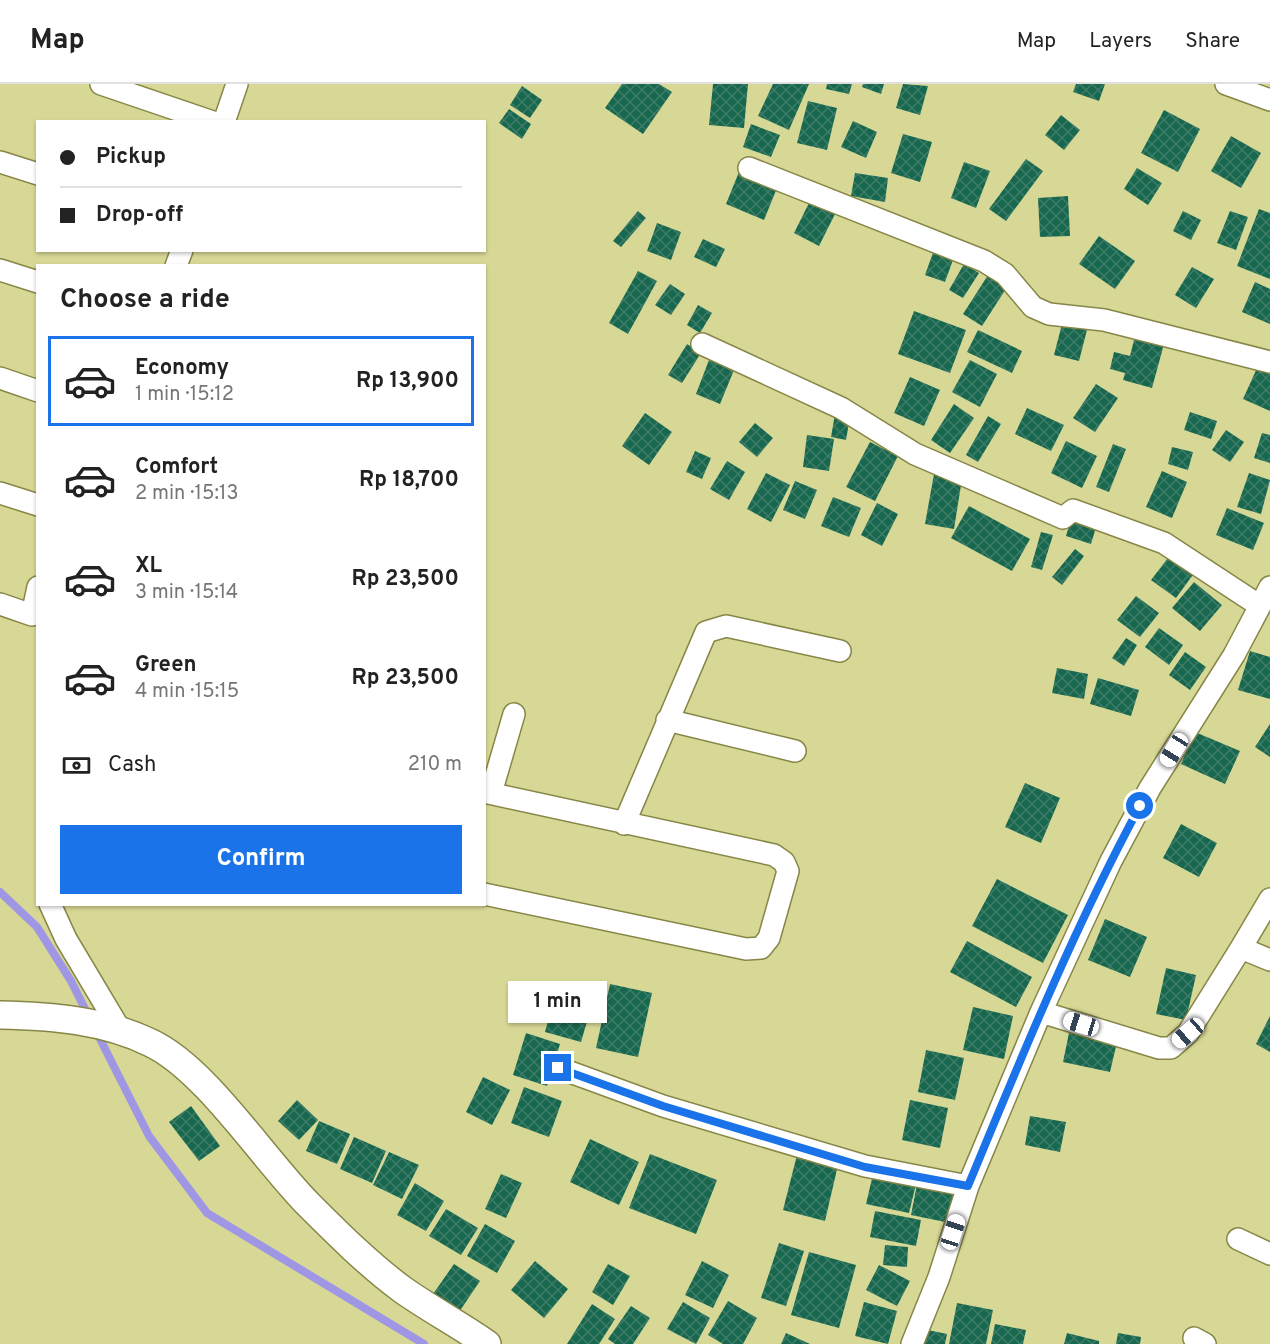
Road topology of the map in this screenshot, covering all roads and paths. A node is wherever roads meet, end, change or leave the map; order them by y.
1 (101, 84) edge
2 (237, 84) edge
3 (1226, 84) edge
4 (1270, 100) edge
5 (207, 120) edge
6 (225, 120) edge
7 (0, 162) edge
8 (749, 168) dead end
9 (36, 173) edge
10 (0, 270) edge
11 (36, 281) edge
12 (702, 344) dead end
13 (1270, 362) edge
14 (0, 378) edge
15 (36, 390) edge
16 (0, 493) edge
17 (36, 504) edge
18 (1270, 586) edge
19 (36, 596) edge
20 (0, 604) edge
21 (1260, 606) junction
22 (840, 651) dead end
23 (514, 714) dead end
24 (667, 720) junction
25 (795, 751) dead end
26 (488, 792) edge
27 (624, 824) junction
28 (486, 894) edge
29 (1270, 899) edge
30 (51, 906) edge
31 (1240, 948) junction
32 (1270, 960) edge
33 (1041, 1012) junction
34 (0, 1015) edge
35 (122, 1033) junction
36 (558, 1068) dead end
37 (968, 1186) junction
38 (1238, 1239) dead end
39 (1270, 1254) edge
40 (487, 1344) edge
41 (912, 1344) edge

1 - 5 street
2 - 6 street
3 - 4 street
7 - 9 street
8 - 13 street
10 - 11 street
12 - 21 street
14 - 15 street
16 - 17 street
18 - 21 street
19 - 20 street
21 - 33 street
22 - 24 street
23 - 26 street
24 - 25 street
24 - 27 street
26 - 27 street
27 - 28 street
29 - 31 street
30 - 35 street
31 - 32 street
31 - 33 street
33 - 37 street
34 - 35 street
35 - 40 street
36 - 37 street
37 - 41 street
38 - 39 street

